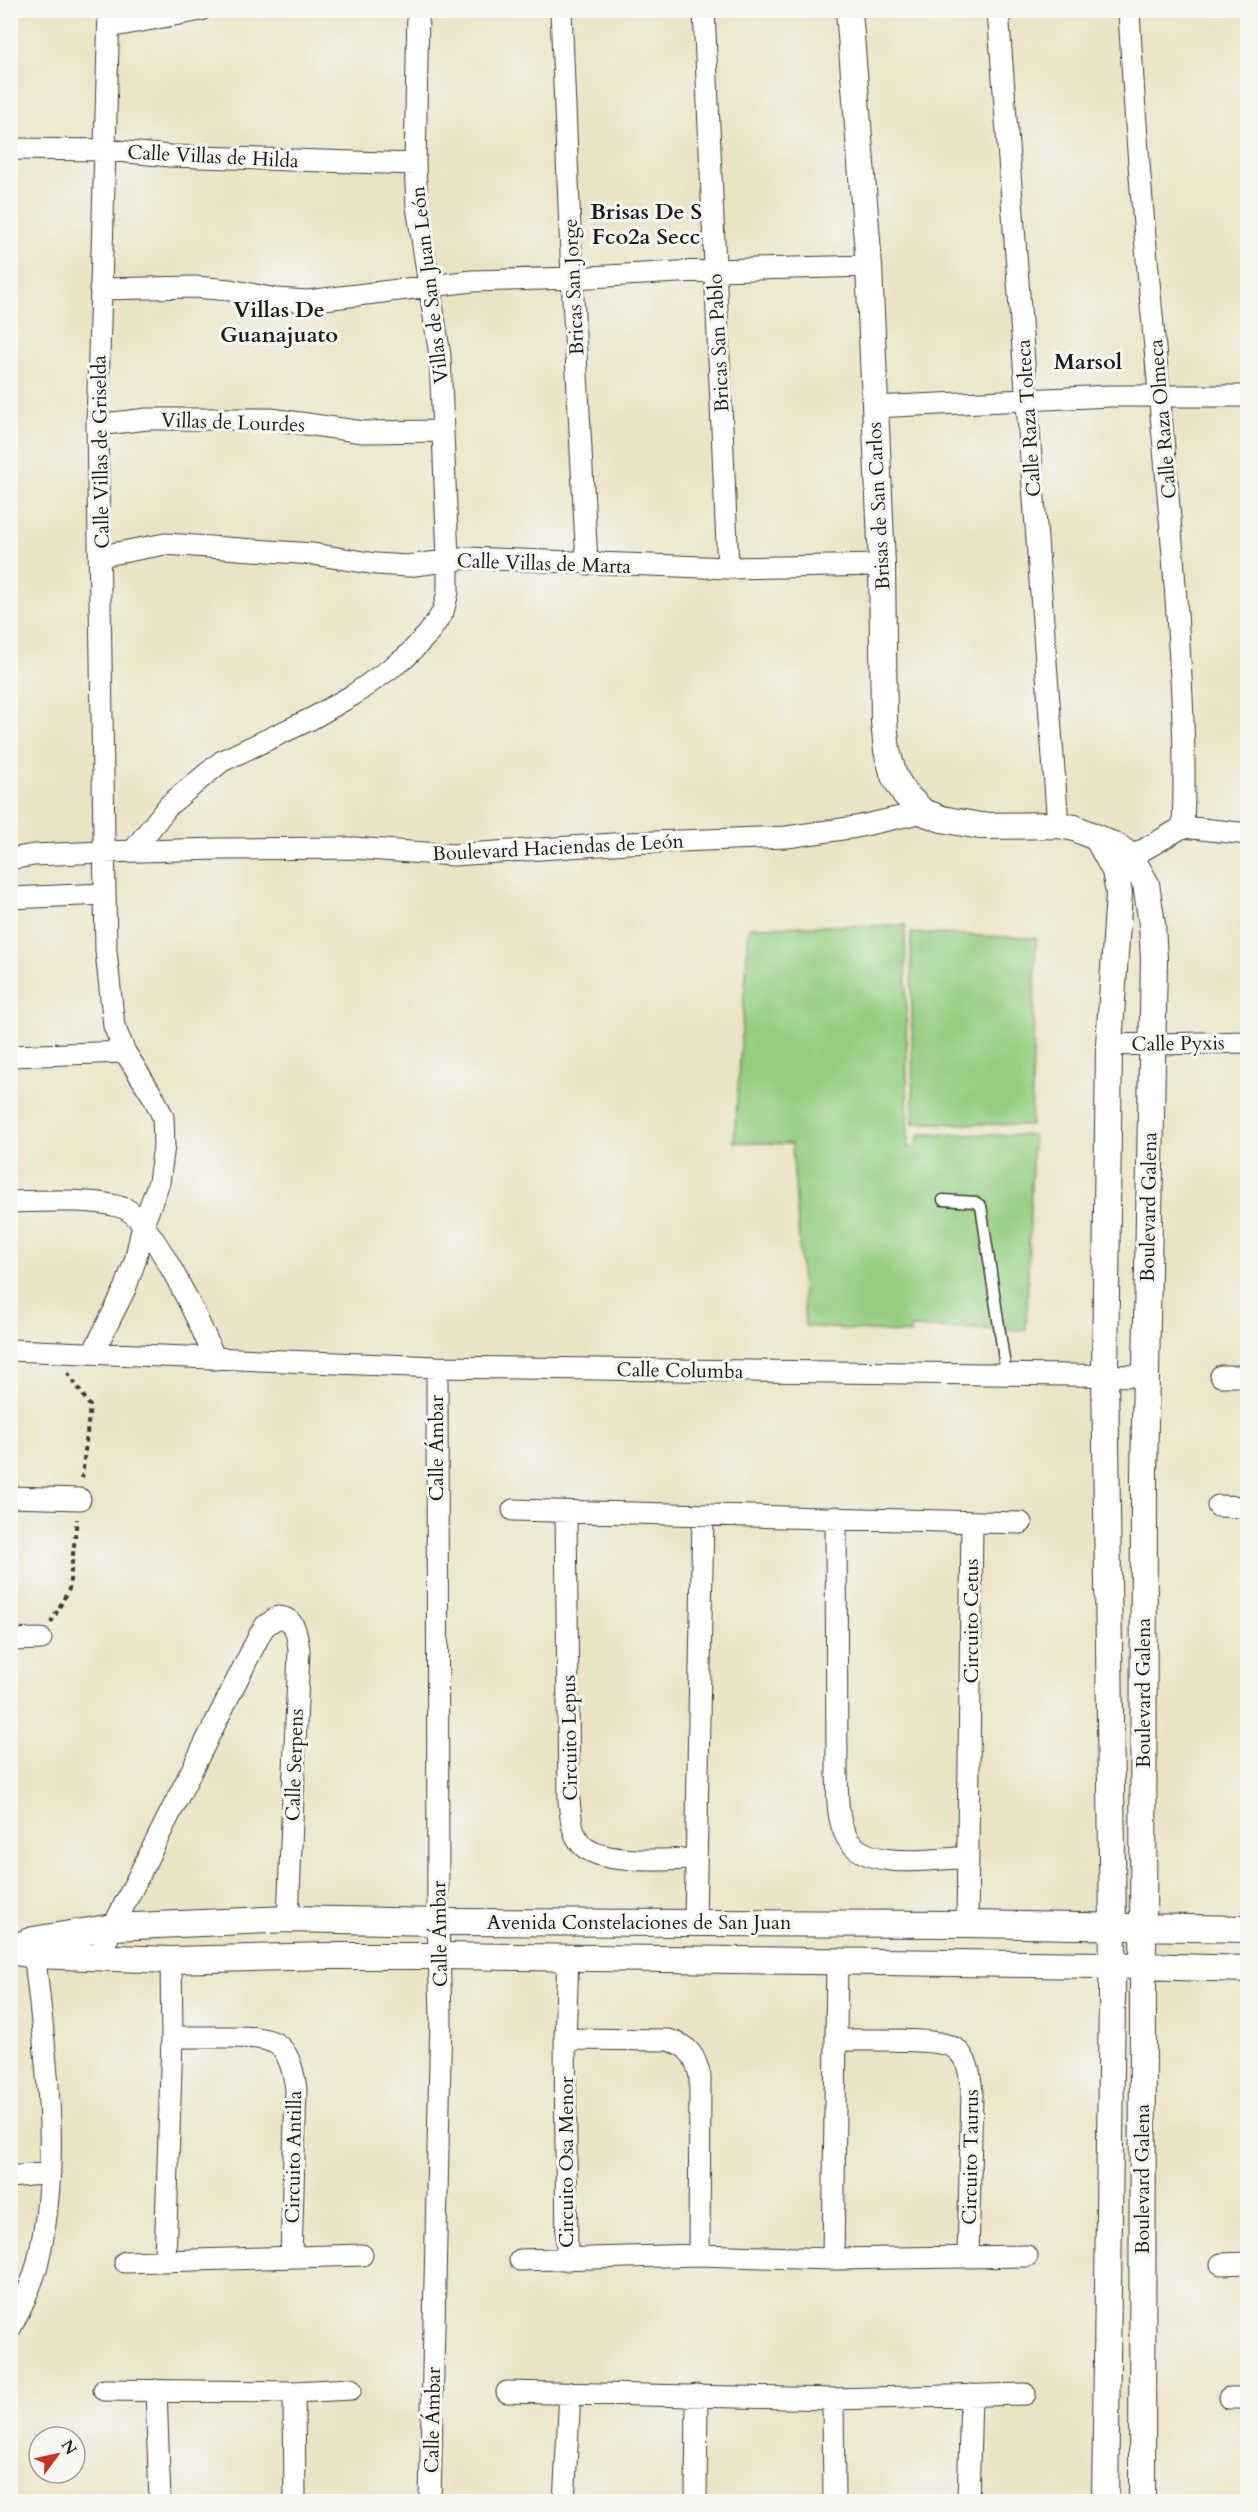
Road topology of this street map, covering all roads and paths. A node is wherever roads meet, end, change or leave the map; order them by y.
1 (201, 10) edge
2 (418, 10) edge
3 (561, 10) edge
4 (704, 10) edge
5 (849, 10) edge
6 (998, 10) edge
7 (1129, 10) edge
8 (109, 19) edge
9 (10, 149) edge
10 (106, 150) junction
11 (415, 164) junction
12 (869, 266) junction
13 (714, 270) junction
14 (572, 278) junction
15 (428, 285) junction
16 (100, 289) junction
17 (1161, 395) junction
18 (1248, 396) edge
19 (1027, 400) junction
20 (873, 407) junction
21 (97, 424) junction
22 (441, 431) junction
23 (100, 556) junction
24 (448, 559) junction
25 (587, 564) junction
26 (882, 565) junction
27 (728, 568) junction
28 (923, 812) junction
29 (1058, 825) junction
30 (1183, 827) junction
31 (1248, 834) edge
32 (133, 851) junction
33 (102, 852) junction
34 (10, 859) edge
35 (1122, 861) junction
36 (1146, 884) joint
37 (1119, 893) joint
38 (105, 894) junction
39 (10, 898) edge
40 (1151, 1042) junction
41 (1248, 1042) edge
42 (1109, 1045) junction
43 (125, 1053) junction
44 (10, 1056) edge
45 (943, 1200) dead end
46 (10, 1202) edge
47 (142, 1225) junction
48 (10, 1350) edge
49 (93, 1353) junction
50 (215, 1359) junction
51 (437, 1367) junction
52 (1006, 1373) junction
53 (1105, 1374) junction
54 (1145, 1376) junction
55 (1221, 1376) dead end
56 (1248, 1376) edge
57 (10, 1497) edge
58 (80, 1499) dead end
59 (1218, 1506) dead end
60 (1248, 1507) edge
61 (513, 1510) dead end
62 (566, 1512) junction
63 (703, 1516) junction
64 (836, 1517) junction
65 (972, 1522) junction
66 (1021, 1523) dead end
67 (41, 1639) dead end
68 (10, 1640) edge
69 (968, 1857) junction
70 (696, 1859) junction
71 (288, 1918) junction
72 (438, 1922) junction
73 (694, 1922) junction
74 (967, 1924) junction
75 (1113, 1926) junction
76 (113, 1927) junction
77 (1142, 1927) junction
78 (1248, 1929) edge
79 (22, 1949) edge
80 (439, 1956) junction
81 (98, 1957) junction
82 (568, 1958) junction
83 (171, 1960) junction
84 (837, 1962) junction
85 (1112, 1965) junction
86 (1143, 1966) junction
87 (1248, 1969) edge
88 (172, 2037) junction
89 (565, 2039) junction
90 (837, 2040) junction
91 (50, 2173) junction
92 (10, 2176) edge
93 (362, 2255) dead end
94 (699, 2255) junction
95 (291, 2256) junction
96 (1027, 2256) dead end
97 (968, 2257) junction
98 (833, 2259) junction
99 (165, 2260) junction
100 (520, 2260) dead end
101 (567, 2260) junction
102 (125, 2262) dead end
103 (1248, 2263) edge
104 (1221, 2264) dead end
105 (10, 2329) edge
106 (351, 2389) dead end
107 (104, 2390) dead end
108 (156, 2390) junction
109 (294, 2392) junction
110 (507, 2392) dead end
111 (570, 2393) junction
112 (1025, 2394) dead end
113 (697, 2395) junction
114 (971, 2395) junction
115 (834, 2399) junction
116 (160, 2502) edge
117 (294, 2502) edge
118 (430, 2502) edge
119 (564, 2502) edge
120 (696, 2502) edge
121 (834, 2502) edge
122 (968, 2502) edge
123 (1105, 2502) edge
124 (1142, 2502) edge

1 - 8 street
2 - 11 street, Villas de San Juan León
3 - 14 street, Bricas San Jorge
4 - 13 street, Bricas San Pablo
5 - 12 street, Brisas de San Carlos
6 - 19 street, Calle Raza Tolteca
7 - 17 street, Calle Raza Olmeca
8 - 10 street, Calle Villas de Griselda
9 - 10 street, Calle Villas de Hilda
10 - 11 street, Calle Villas de Hilda
10 - 16 street, Calle Villas de Griselda
11 - 15 street, Villas de San Juan León
12 - 13 street
12 - 20 street, Brisas de San Carlos
13 - 14 street
13 - 27 street, Bricas San Pablo
14 - 15 street
14 - 25 street, Bricas San Jorge
15 - 16 street
15 - 22 street, Villas de San Juan León
16 - 21 street, Calle Villas de Griselda
17 - 18 street
17 - 19 street
17 - 30 street, Calle Raza Olmeca
19 - 20 street
19 - 29 street, Calle Raza Tolteca
20 - 26 street, Brisas de San Carlos
21 - 22 street, Villas de Lourdes
21 - 23 street, Calle Villas de Griselda
22 - 24 street, Villas de San Juan León
23 - 24 street, Calle Villas de Marta
23 - 33 street, Calle Villas de Griselda
24 - 25 street, Calle Villas de Marta
24 - 32 street, Villas de San Juan León
25 - 27 street, Calle Villas de Marta
26 - 27 street, Calle Villas de Marta
26 - 28 street, Brisas de San Carlos
28 - 29 street, Brisas de San Carlos
28 - 32 street, Boulevard Haciendas de León
29 - 35 street, Brisas de San Carlos
30 - 31 street
30 - 35 street
32 - 33 street, Boulevard Haciendas de León
33 - 34 street, Boulevard Haciendas de León
33 - 38 street, Calle Villas de Griselda
35 - 36 street, Brisas de San Carlos
35 - 37 street, Brisas de San Carlos
36 - 40 street, Boulevard Galena
37 - 42 street, Boulevard Galena
38 - 39 street
38 - 43 street, Calle Villas de Griselda
40 - 41 street, Calle Pyxis
40 - 42 street, Calle Pyxis
40 - 54 street, Boulevard Galena
42 - 53 street, Boulevard Galena
43 - 44 street
43 - 47 street, Calle Villas de Griselda
45 - 52 lane
46 - 47 street
47 - 49 street, Calle Villas de Griselda
47 - 50 street
48 - 49 street, Calle Columba
49 - 50 street, Calle Columba
50 - 51 street, Calle Columba
51 - 52 street, Calle Columba
51 - 72 street, Calle Ámbar
52 - 53 street, Calle Columba
53 - 54 street, Calle Columba
53 - 75 street, Boulevard Galena
54 - 77 street, Boulevard Galena
55 - 56 street
57 - 58 street
59 - 60 street
61 - 62 street
62 - 63 street
62 - 70 street, Circuito Lepus
63 - 64 street
63 - 70 street
64 - 65 street
64 - 69 street
65 - 66 street
65 - 69 street, Circuito Cetus
67 - 68 street
69 - 74 street, Circuito Cetus
70 - 73 street
71 - 72 street, Avenida Constelaciones de San Juan
71 - 76 street, Avenida Constelaciones de San Juan
71 - 76 street, Calle Serpens
72 - 73 street, Avenida Constelaciones de San Juan
72 - 80 street, Calle Ámbar
73 - 74 street, Avenida Constelaciones de San Juan
74 - 75 street, Avenida Constelaciones de San Juan
75 - 77 street, Avenida Constelaciones de San Juan
75 - 85 street, Boulevard Galena
76 - 79 street, Avenida Constelaciones de San Juan
76 - 81 street
77 - 78 street, Avenida Constelaciones de San Juan
77 - 86 street, Boulevard Galena
79 - 81 street, Avenida Constelaciones de San Juan
79 - 91 street
80 - 82 street, Avenida Constelaciones de San Juan
80 - 83 street, Avenida Constelaciones de San Juan
80 - 118 street, Calle Ámbar
81 - 83 street, Avenida Constelaciones de San Juan
82 - 84 street, Avenida Constelaciones de San Juan
82 - 89 street, Circuito Osa Menor
83 - 88 street
84 - 85 street, Avenida Constelaciones de San Juan
84 - 90 street
85 - 86 street, Avenida Constelaciones de San Juan
85 - 123 street, Boulevard Galena
86 - 87 street, Avenida Constelaciones de San Juan
86 - 124 street, Boulevard Galena
88 - 95 street, Circuito Antilla
88 - 99 street
89 - 94 street
89 - 101 street, Circuito Osa Menor
90 - 97 street, Circuito Taurus
90 - 98 street
91 - 92 street
91 - 105 street
93 - 95 street
94 - 98 street, Circuito Osa Menor
94 - 101 street, Circuito Osa Menor
95 - 99 street
96 - 97 street
97 - 98 street
99 - 102 street
100 - 101 street
103 - 104 street
106 - 109 street
107 - 108 street
108 - 109 street
108 - 116 street
109 - 117 street
110 - 111 street
111 - 113 street
111 - 119 street
112 - 114 street
113 - 115 street
113 - 120 street
114 - 115 street
114 - 122 street
115 - 121 street

